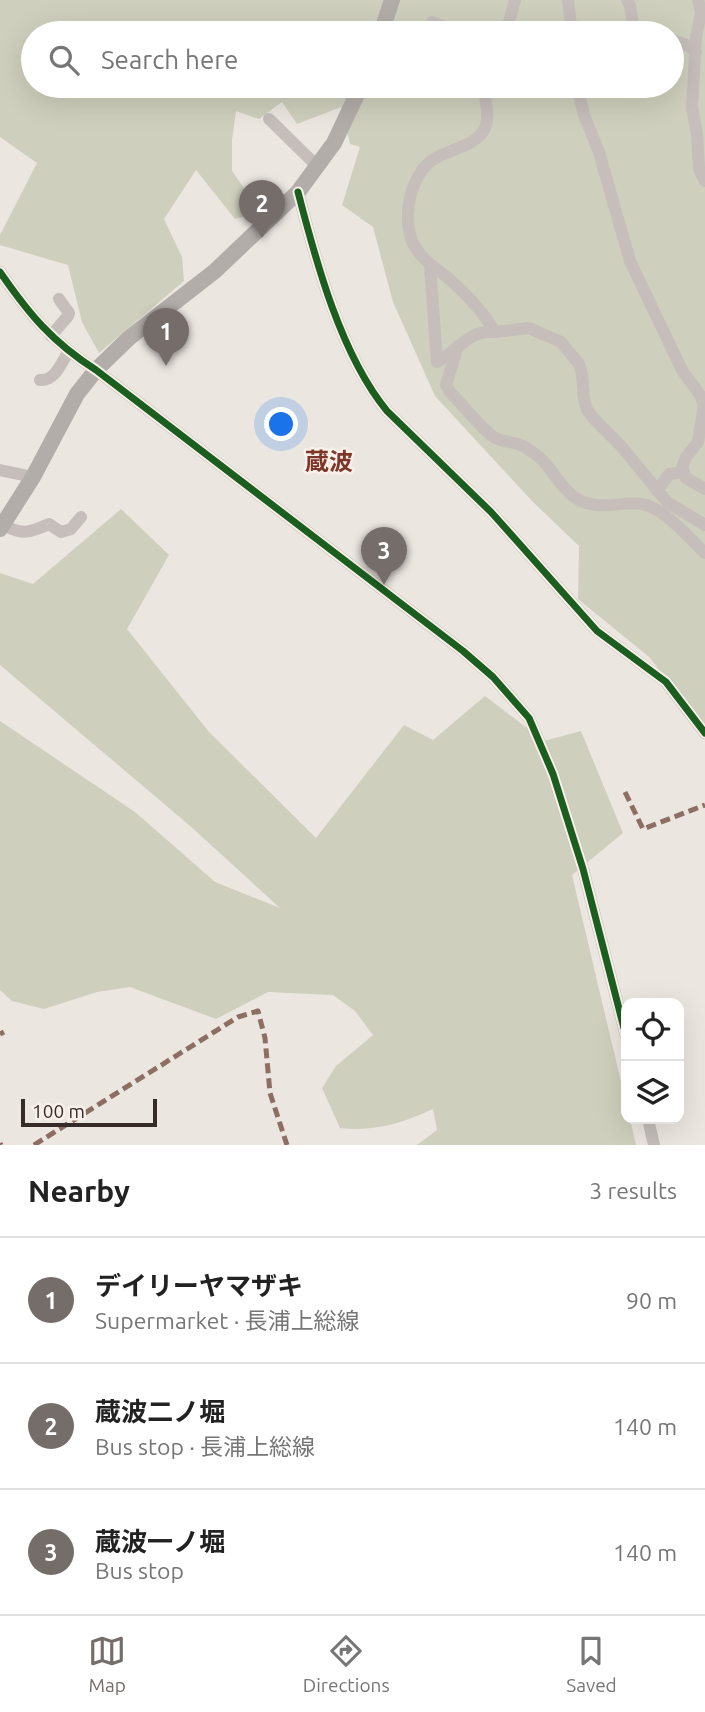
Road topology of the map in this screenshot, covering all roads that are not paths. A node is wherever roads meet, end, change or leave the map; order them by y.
1 (392, 0) edge
2 (515, 0) edge
3 (568, 0) edge
4 (627, 0) edge
5 (698, 0) edge
6 (385, 21) edge
7 (509, 21) edge
8 (571, 21) edge
9 (632, 21) edge
10 (684, 44) edge
11 (695, 52) junction
12 (355, 98) edge
13 (485, 98) edge
14 (579, 98) edge
15 (269, 119) dead end
16 (317, 166) junction
17 (705, 181) edge
18 (298, 192) junction
19 (430, 265) junction
20 (0, 272) edge
21 (59, 299) dead end
22 (495, 332) junction
23 (51, 336) junction
24 (458, 346) junction
25 (68, 352) junction
26 (96, 370) junction
27 (40, 380) dead end
28 (0, 470) edge
29 (684, 472) junction
30 (33, 477) junction
31 (705, 489) edge
32 (657, 491) junction
33 (81, 517) dead end
34 (705, 525) edge
35 (1, 527) edge
36 (705, 553) edge
37 (705, 733) edge
38 (621, 1017) edge
39 (649, 1124) edge
40 (654, 1145) edge

1 - 6 main road
2 - 7 street
3 - 8 street
4 - 9 street
5 - 11 street
10 - 11 street
11 - 17 street
12 - 16 main road
13 - 19 street
14 - 29 street
15 - 16 street
16 - 18 main road
18 - 26 main road
18 - 37 street
19 - 22 street
19 - 24 street
20 - 23 street
21 - 23 street
22 - 24 street
22 - 32 street
23 - 25 street
24 - 36 street
25 - 26 street
25 - 27 street
26 - 30 main road
26 - 38 street
28 - 30 street
29 - 31 street
29 - 32 street
30 - 35 main road
32 - 34 street
33 - 35 street
39 - 40 street

